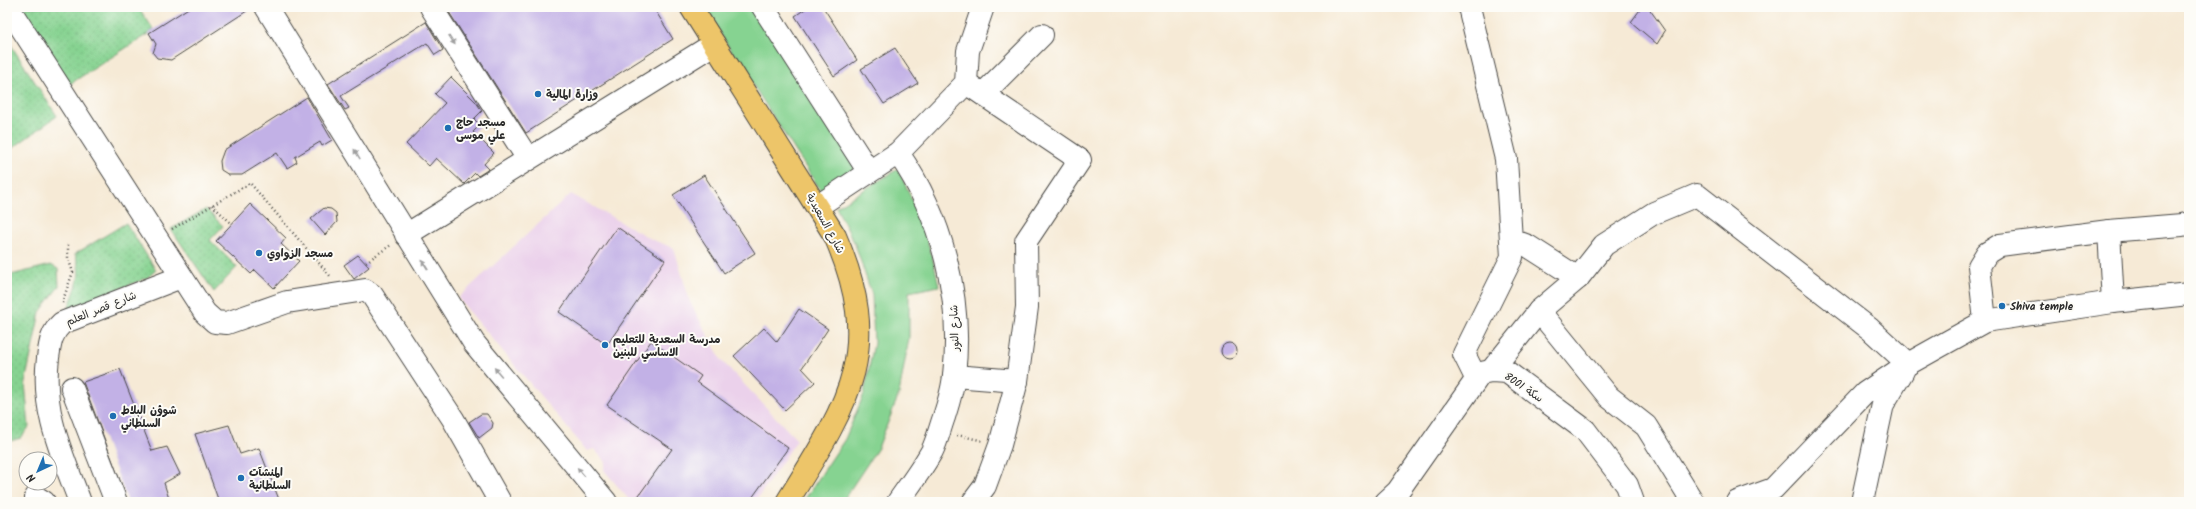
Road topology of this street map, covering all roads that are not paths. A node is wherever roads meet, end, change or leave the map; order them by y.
1 (8, 7) edge
2 (266, 7) edge
3 (431, 7) edge
4 (691, 7) edge
5 (983, 7) edge
6 (1469, 7) edge
7 (770, 9) edge
8 (1042, 35) dead end
9 (714, 44) junction
10 (974, 89) junction
11 (898, 153) junction
12 (528, 159) junction
13 (869, 172) junction
14 (818, 206) junction
15 (2189, 223) edge
16 (2109, 230) junction
17 (406, 235) junction
18 (1512, 240) junction
19 (181, 277) junction
20 (1578, 278) junction
21 (2189, 294) edge
22 (2114, 302) junction
23 (1540, 311) junction
24 (1985, 321) junction
25 (1908, 364) junction
26 (1484, 374) junction
27 (954, 376) junction
28 (1017, 381) junction
29 (72, 388) dead end
30 (80, 502) edge
31 (116, 502) edge
32 (500, 502) edge
33 (606, 502) edge
34 (787, 502) edge
35 (898, 502) edge
36 (972, 502) edge
37 (1386, 502) edge
38 (1633, 502) edge
39 (1693, 502) edge
40 (1737, 502) edge
41 (1862, 502) edge

1 - 19 street
17 -> 2 street
3 -> 12 street
4 - 9 main road, شارع السعيدية
5 - 10 street
6 - 18 street
7 - 13 street
8 - 10 street
9 - 12 street
9 - 14 main road, شارع السعيدية
10 - 11 street
10 - 28 street
11 - 13 street
11 - 27 street, شارع النور
12 - 17 street
13 - 14 street
14 - 34 main road, شارع السعيدية
15 - 16 street
16 - 22 street
16 - 24 street
33 -> 17 street
18 - 20 street
18 - 26 street
19 - 30 street, شارع قصر العلم
19 - 32 street
20 - 23 street
20 - 25 street
21 - 22 street
22 - 24 street
23 - 26 street
23 - 39 street
24 - 25 street
25 - 40 street
25 - 41 street
26 - 37 street
26 - 38 street, سكة 8001
27 - 28 street
27 - 35 street, شارع النور
28 - 36 street
29 - 31 street

